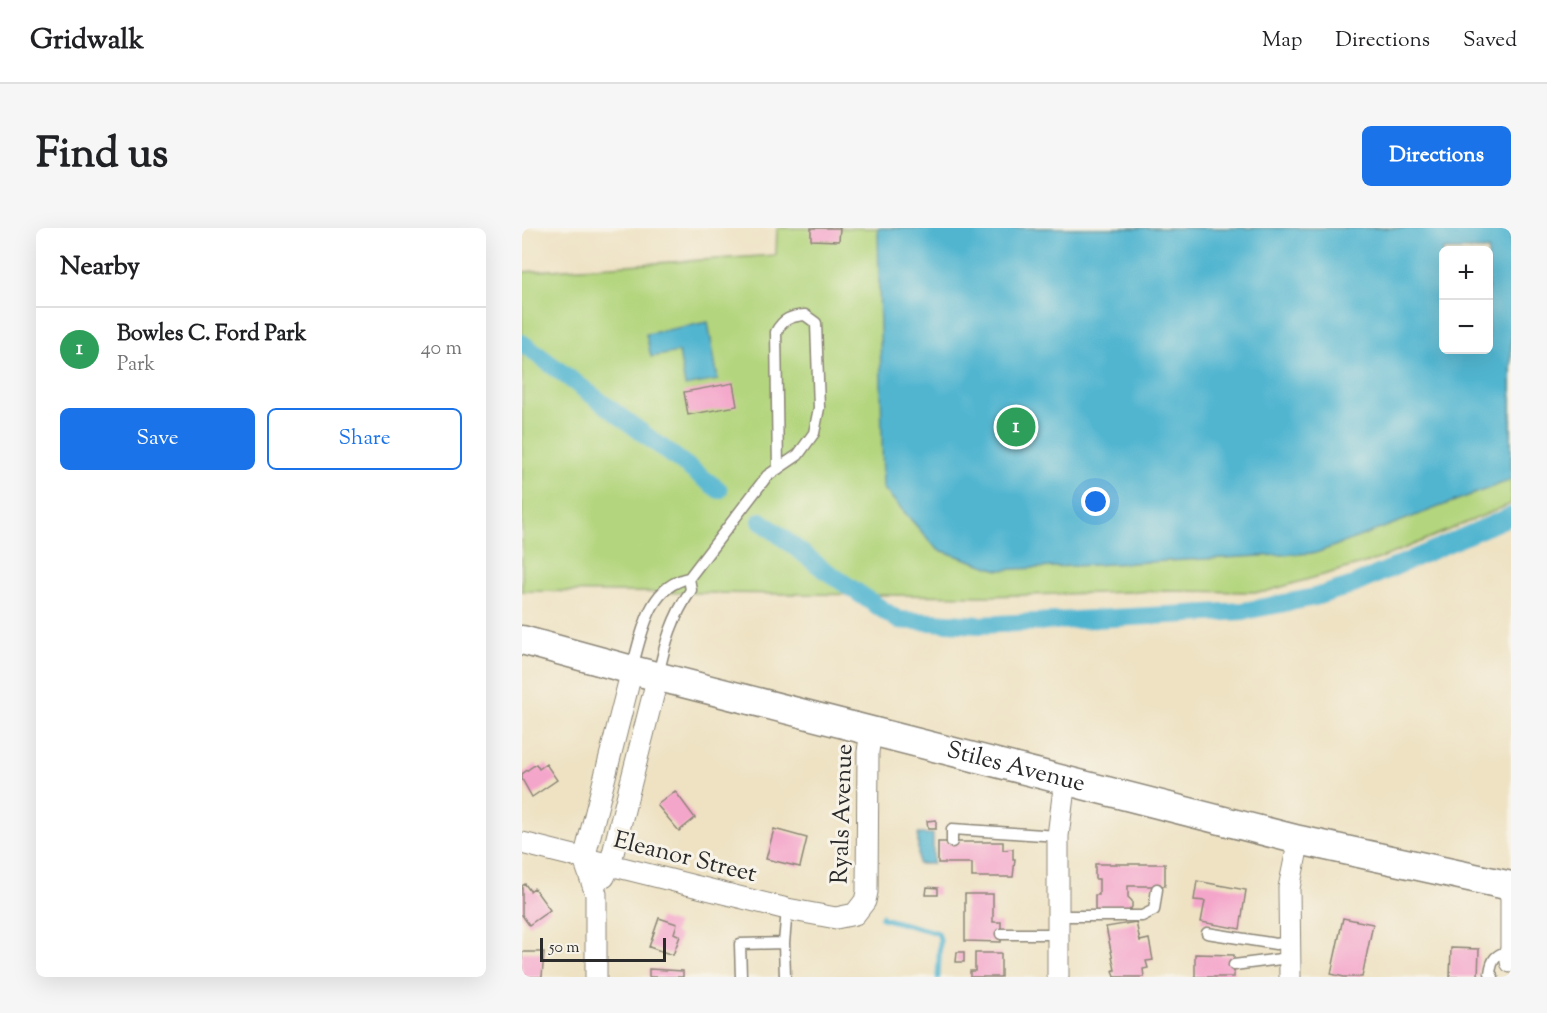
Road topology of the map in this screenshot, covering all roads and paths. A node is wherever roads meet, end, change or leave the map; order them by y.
1 (778, 469) junction
2 (688, 578) junction
3 (522, 640) edge
4 (645, 673) junction
5 (872, 730) junction
6 (1065, 780) junction
7 (1058, 836) junction
8 (1299, 840) junction
9 (952, 842) dead end
10 (522, 843) edge
11 (584, 859) junction
12 (610, 865) junction
13 (1511, 886) edge
14 (1157, 889) dead end
15 (1511, 892) edge
16 (596, 894) junction
17 (787, 909) junction
18 (836, 918) joint
19 (1058, 925) junction
20 (1207, 933) dead end
21 (1001, 934) dead end
22 (784, 943) junction
23 (1510, 956) edge
24 (1290, 960) edge
25 (1234, 965) dead end
26 (596, 977) edge
27 (741, 977) edge
28 (785, 977) edge
29 (1058, 977) edge
30 (1493, 977) edge

1 - 1 lane
1 - 2 lane
2 - 4 lane
2 - 4 lane
3 - 4 street, Stiles Avenue
4 - 5 street, Stiles Avenue
4 - 11 street
4 - 12 street
5 - 6 street, Stiles Avenue
5 - 18 street, Ryals Avenue
6 - 7 street
6 - 8 street, Stiles Avenue
7 - 9 lane
7 - 19 street
8 - 13 street, Stiles Avenue
8 - 24 street
10 - 11 street, Eleanor Street
11 - 12 street, Eleanor Street
11 - 16 street
12 - 16 street
12 - 17 street, Eleanor Street
14 - 19 lane
15 - 23 street
16 - 26 street
17 - 18 street, Eleanor Street
17 - 22 lane
19 - 21 lane
19 - 29 street
20 - 24 lane
22 - 27 lane
22 - 28 lane
23 - 30 lane
24 - 25 lane

